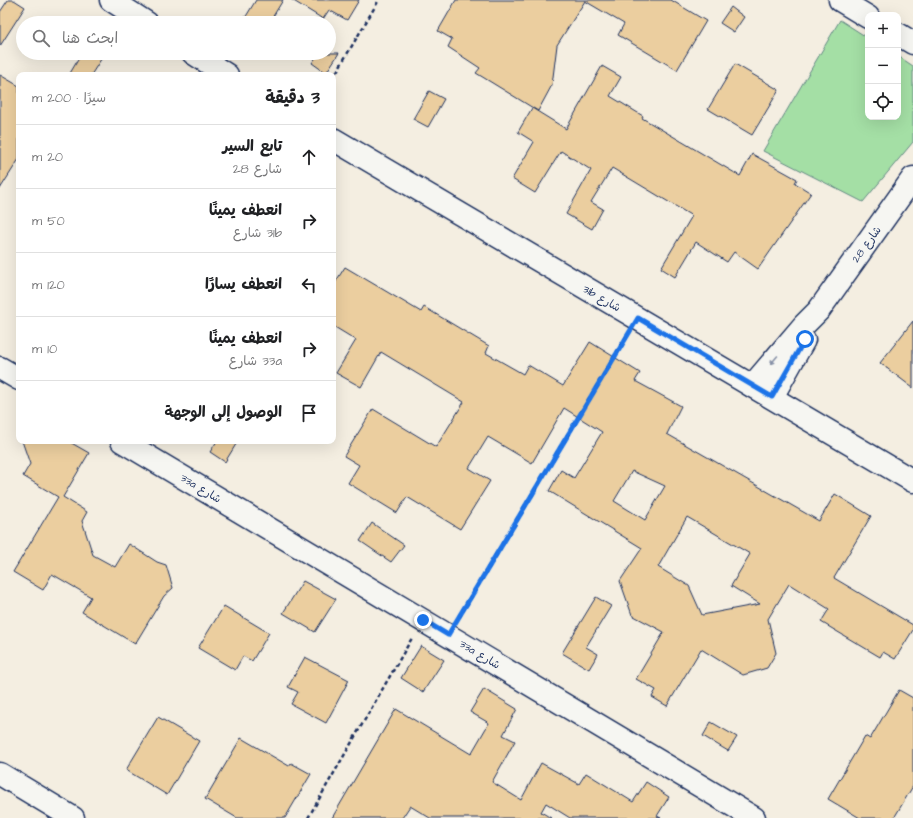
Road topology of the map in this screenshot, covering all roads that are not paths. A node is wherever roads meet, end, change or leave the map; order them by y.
1 (111, 0) edge
2 (840, 0) edge
3 (865, 15) edge
4 (136, 16) edge
5 (901, 36) edge
6 (913, 43) edge
7 (204, 60) edge
8 (222, 72) edge
9 (336, 141) edge
10 (913, 178) edge
11 (819, 310) junction
12 (0, 368) edge
13 (16, 377) edge
14 (752, 386) junction
15 (772, 397) junction
16 (127, 444) edge
17 (913, 481) edge
18 (0, 774) edge
19 (73, 818) edge
20 (754, 818) edge

1 - 4 street
2 - 3 street
5 - 6 street
7 - 8 street
9 - 14 street, 31b شارع
10 - 11 street, شارع 28
11 -> 14 street, شارع 28
11 - 15 street, شارع 28
12 - 13 street
14 - 15 street, 31b شارع
15 - 17 street, 31b شارع
16 - 20 street, 33a شارع
18 - 19 street

